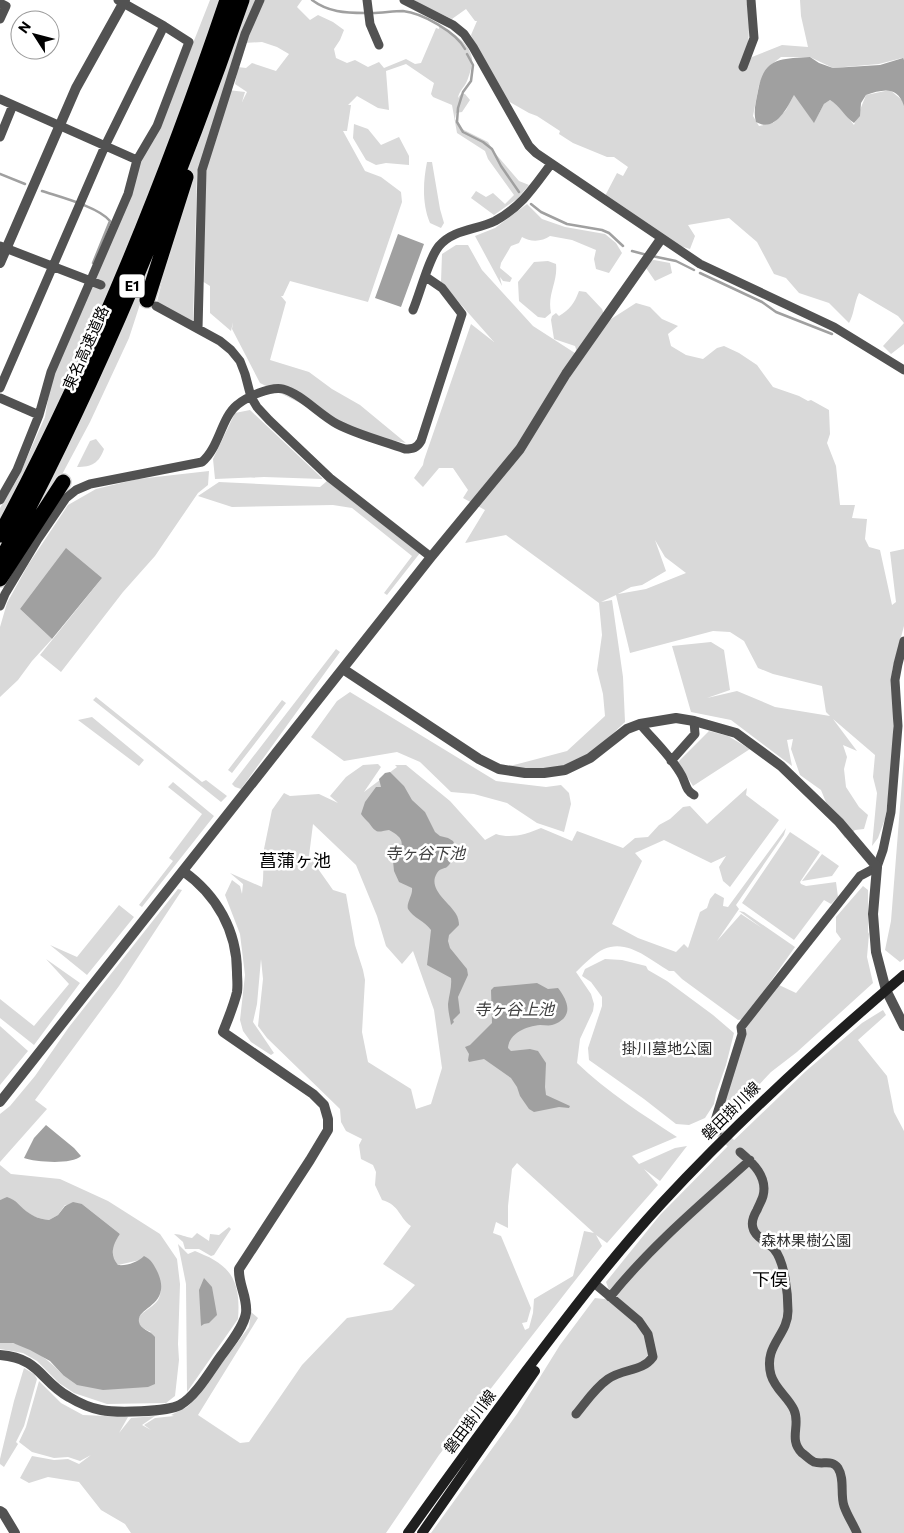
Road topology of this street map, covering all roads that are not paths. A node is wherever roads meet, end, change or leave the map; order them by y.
1 (228, 0) edge
2 (242, 0) edge
3 (260, 0) edge
4 (367, 0) edge
5 (404, 0) edge
6 (751, 0) edge
7 (122, 1) edge
8 (0, 3) edge
9 (0, 19) edge
10 (164, 26) junction
11 (230, 34) junction
12 (379, 45) dead end
13 (743, 67) dead end
14 (0, 99) edge
15 (13, 105) junction
16 (59, 126) junction
17 (0, 137) edge
18 (104, 146) junction
19 (136, 160) junction
20 (551, 164) junction
21 (661, 239) junction
22 (3, 248) edge
23 (0, 263) edge
24 (52, 267) junction
25 (426, 276) junction
26 (91, 281) junction
27 (101, 285) tunnel mouth
28 (152, 303) joint
29 (414, 310) dead end
30 (198, 329) junction
31 (904, 370) edge
32 (0, 388) edge
33 (251, 397) junction
34 (0, 398) edge
35 (39, 415) junction
36 (64, 482) dead end
37 (0, 500) edge
38 (0, 534) edge
39 (431, 558) junction
40 (0, 562) edge
41 (0, 579) edge
42 (0, 606) edge
43 (904, 641) edge
44 (343, 669) junction
45 (694, 721) junction
46 (640, 724) junction
47 (671, 761) junction
48 (694, 795) dead end
49 (877, 867) junction
50 (184, 871) junction
51 (904, 975) edge
52 (886, 990) junction
53 (904, 1026) edge
54 (0, 1102) edge
55 (718, 1131) dead end
56 (740, 1152) tunnel mouth
57 (750, 1160) junction
58 (594, 1283) junction
59 (610, 1297) junction
60 (0, 1355) edge
61 (576, 1414) dead end
62 (456, 1466) junction
63 (0, 1511) edge
64 (15, 1533) edge
65 (402, 1533) edge
66 (408, 1533) edge
67 (422, 1533) edge
68 (857, 1533) edge

1 - 38 highway, 東名高速道路 / E1
2 - 11 highway, 東名高速道路 / E1
3 - 30 street
4 - 12 street
5 - 20 street
6 - 13 street
7 - 10 street
7 - 16 street
8 - 9 street
10 - 18 street
10 - 19 street
11 - 28 highway
11 - 40 highway, 東名高速道路 / E1
14 - 15 street
15 - 16 street
15 - 17 street
16 - 18 street
16 - 22 street
18 - 19 street
18 - 24 street
19 - 26 street
20 - 21 street
20 - 25 street
21 - 31 street
21 - 39 street
22 - 23 street
22 - 24 street
24 - 26 street
24 - 32 street
25 - 29 street
25 - 33 street
26 - 27 street
26 - 35 street
28 - 30 street
30 - 33 street
33 - 39 street
33 - 42 street
34 - 35 street
35 - 37 street
36 - 41 highway
39 - 44 street
43 - 49 street
44 - 46 street
44 - 50 street
45 - 46 street
45 - 47 street
45 - 49 street
46 - 47 street
47 - 48 street
49 - 52 street
49 - 55 street
50 - 54 street
50 - 60 street
51 - 52 main road, 磐田掛川線
52 - 53 street
52 - 58 main road, 磐田掛川線
56 - 57 street
57 - 59 street
57 - 68 street
58 - 59 street
58 - 62 main road, 磐田掛川線
58 - 67 main road, 磐田掛川線
59 - 61 street
62 - 65 main road
62 - 66 main road, 磐田掛川線
63 - 64 street

